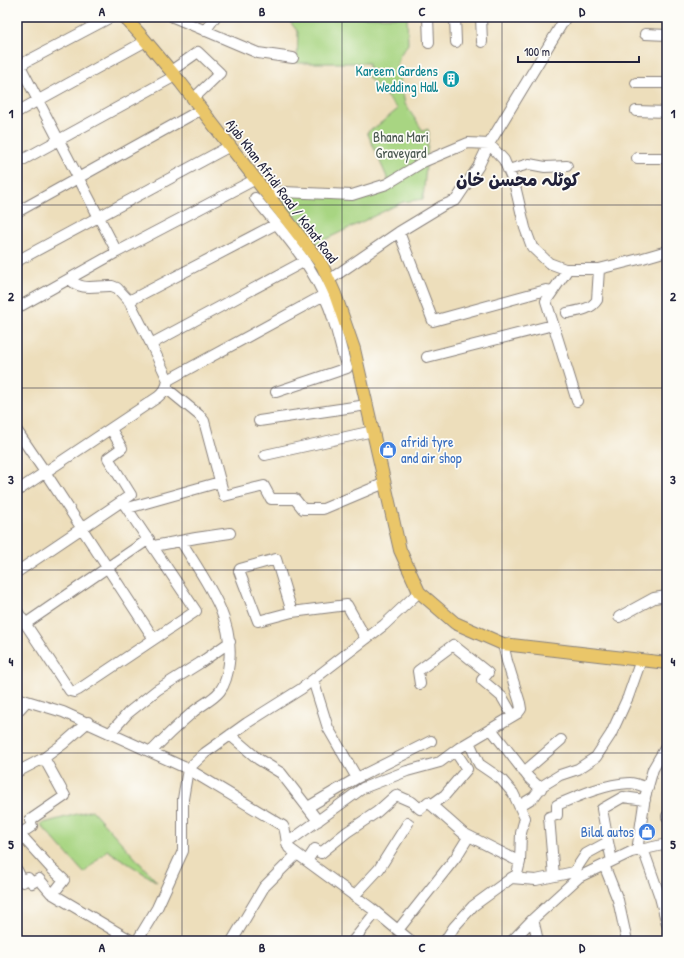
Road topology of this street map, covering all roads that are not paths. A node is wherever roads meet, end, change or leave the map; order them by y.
1 (111, 17) edge
2 (124, 17) edge
3 (173, 17) edge
4 (215, 17) edge
5 (428, 17) edge
6 (455, 17) edge
7 (481, 17) edge
8 (566, 17) edge
9 (205, 30) junction
10 (645, 34) dead end
11 (667, 35) edge
12 (146, 41) junction
13 (456, 42) dead end
14 (482, 42) dead end
15 (429, 43) dead end
16 (293, 58) dead end
17 (18, 63) edge
18 (173, 74) junction
19 (636, 83) dead end
20 (667, 84) edge
21 (193, 99) junction
22 (38, 101) junction
23 (202, 109) junction
24 (636, 111) dead end
25 (17, 112) edge
26 (667, 112) edge
27 (59, 140) junction
28 (489, 144) junction
29 (230, 146) junction
30 (637, 158) dead end
31 (667, 158) edge
32 (17, 163) edge
33 (567, 166) dead end
34 (508, 170) junction
35 (79, 178) junction
36 (256, 179) junction
37 (260, 195) junction
38 (17, 212) edge
39 (99, 217) junction
40 (276, 224) junction
41 (399, 232) junction
42 (667, 251) edge
43 (117, 252) junction
44 (17, 261) edge
45 (305, 261) junction
46 (568, 269) junction
47 (599, 269) junction
48 (70, 279) junction
49 (329, 280) junction
50 (553, 291) junction
51 (324, 295) junction
52 (129, 301) junction
53 (17, 308) edge
54 (567, 313) dead end
55 (553, 325) junction
56 (151, 344) junction
57 (426, 357) dead end
58 (167, 384) junction
59 (276, 392) dead end
60 (577, 401) dead end
61 (368, 405) junction
62 (259, 421) dead end
63 (111, 429) junction
64 (17, 431) edge
65 (374, 431) junction
66 (266, 455) dead end
67 (45, 472) junction
68 (220, 482) junction
69 (385, 483) junction
70 (17, 491) edge
71 (125, 504) junction
72 (82, 528) junction
73 (230, 533) dead end
74 (181, 541) junction
75 (152, 543) junction
76 (107, 567) junction
77 (17, 572) edge
78 (419, 592) junction
79 (667, 596) edge
80 (17, 611) edge
81 (292, 612) junction
82 (619, 617) dead end
83 (26, 624) junction
84 (154, 639) junction
85 (366, 639) junction
86 (230, 642) junction
87 (503, 644) junction
88 (641, 660) junction
89 (667, 663) edge
90 (313, 680) junction
91 (420, 684) dead end
92 (17, 698) edge
93 (28, 701) junction
94 (17, 712) edge
95 (513, 716) junction
96 (88, 722) junction
97 (490, 729) junction
98 (110, 733) junction
99 (230, 735) junction
100 (561, 740) dead end
101 (431, 741) dead end
102 (469, 742) junction
103 (667, 746) edge
104 (455, 751) junction
105 (151, 752) junction
106 (44, 758) junction
107 (188, 769) junction
108 (17, 772) edge
109 (524, 772) junction
110 (357, 778) junction
111 (648, 788) junction
112 (541, 789) junction
113 (645, 800) junction
114 (431, 805) junction
115 (519, 806) junction
116 (308, 808) junction
117 (318, 821) junction
118 (408, 823) dead end
119 (469, 836) junction
120 (608, 842) junction
121 (286, 843) junction
122 (667, 844) edge
123 (640, 850) junction
124 (297, 854) junction
125 (307, 861) junction
126 (520, 862) junction
127 (608, 863) junction
128 (17, 870) edge
129 (554, 876) junction
130 (511, 878) junction
131 (53, 894) junction
132 (354, 896) junction
133 (376, 912) junction
134 (532, 919) junction
135 (667, 924) edge
136 (398, 930) junction
137 (132, 941) edge
138 (137, 941) edge
139 (232, 941) edge
140 (353, 941) edge
141 (411, 941) edge
142 (445, 941) edge
143 (512, 941) edge
144 (538, 941) edge
145 (627, 941) edge

1 - 17 street
2 - 12 main road, Ajab Khan Afridi Road / Kohat Road
3 - 9 street
4 - 9 street
5 - 15 street
6 - 13 street
7 - 14 street
8 - 28 street
9 - 16 street
10 - 11 street
12 - 18 main road, Ajab Khan Afridi Road / Kohat Road
12 - 22 street
17 - 22 street
18 - 21 main road, Ajab Khan Afridi Road / Kohat Road
18 - 21 street
18 - 27 street
19 - 20 street
21 - 23 main road, Ajab Khan Afridi Road / Kohat Road
22 - 25 street
22 - 27 street
23 - 29 main road, Ajab Khan Afridi Road / Kohat Road
23 - 35 street
24 - 26 street
27 - 32 street
27 - 35 street
28 - 34 street
28 - 37 street
28 - 41 street
29 - 36 main road, Ajab Khan Afridi Road / Kohat Road
29 - 39 street
30 - 31 street
33 - 34 street
34 - 46 street
35 - 38 street
35 - 39 street
36 - 37 main road, Ajab Khan Afridi Road / Kohat Road
36 - 43 street
37 - 40 street
37 - 49 main road, Ajab Khan Afridi Road / Kohat Road
39 - 43 street
39 - 44 street
40 - 45 street
40 - 52 street
41 - 49 street
41 - 50 street
42 - 47 street
43 - 48 street
45 - 51 street
45 - 56 street
46 - 47 street
46 - 50 street
47 - 54 street
48 - 52 street
48 - 53 street
49 - 61 main road, Ajab Khan Afridi Road / Kohat Road
50 - 55 street
51 - 58 street
51 - 59 street
52 - 56 street
55 - 57 street
55 - 60 street
56 - 58 street
58 - 63 street
58 - 68 street
61 - 62 street
61 - 65 main road, Ajab Khan Afridi Road / Kohat Road
63 - 67 street
63 - 71 street
64 - 67 street
65 - 66 street
65 - 69 main road, Ajab Khan Afridi Road / Kohat Road
67 - 70 street
67 - 72 street
68 - 69 street
68 - 71 street
69 - 78 main road, Ajab Khan Afridi Road / Kohat Road
71 - 72 street
71 - 75 street
72 - 76 street
72 - 77 street
73 - 74 street
74 - 75 street
74 - 86 street
75 - 76 street
75 - 84 street
76 - 83 street
76 - 84 street
78 - 85 street
78 - 87 main road, Ajab Khan Afridi Road / Kohat Road
79 - 82 street
80 - 83 street
81 - 81 street
81 - 85 street
83 - 84 street
85 - 90 street
86 - 98 street
86 - 105 street
87 - 88 main road, Ajab Khan Afridi Road / Kohat Road
87 - 95 street
88 - 89 main road, Ajab Khan Afridi Road / Kohat Road
88 - 112 street
90 - 99 street
90 - 110 street
91 - 95 street
92 - 93 street
93 - 94 street
93 - 96 street
95 - 97 street
96 - 98 street
96 - 106 street
97 - 102 street
97 - 109 street
98 - 105 street
99 - 107 street
99 - 116 street
100 - 109 street
101 - 110 street
102 - 104 street
102 - 115 street
103 - 111 street
104 - 114 street
104 - 117 street
105 - 107 street
106 - 108 street
106 - 131 street
107 - 121 street
107 - 138 street
109 - 112 street
110 - 116 street
111 - 113 street
111 - 129 street
112 - 115 street
113 - 120 street
113 - 123 street
114 - 119 street
114 - 125 street
115 - 126 street
116 - 117 street
117 - 121 street
118 - 132 street
119 - 126 street
119 - 136 street
120 - 127 street
120 - 129 street
121 - 124 street
122 - 123 street
123 - 127 street
123 - 135 street
124 - 125 street
124 - 139 street
125 - 132 street
126 - 130 street
127 - 134 street
127 - 145 street
128 - 131 street
129 - 130 street
130 - 142 street
131 - 137 street
132 - 133 street
133 - 136 street
133 - 140 street
134 - 143 street
134 - 144 street
136 - 141 street

